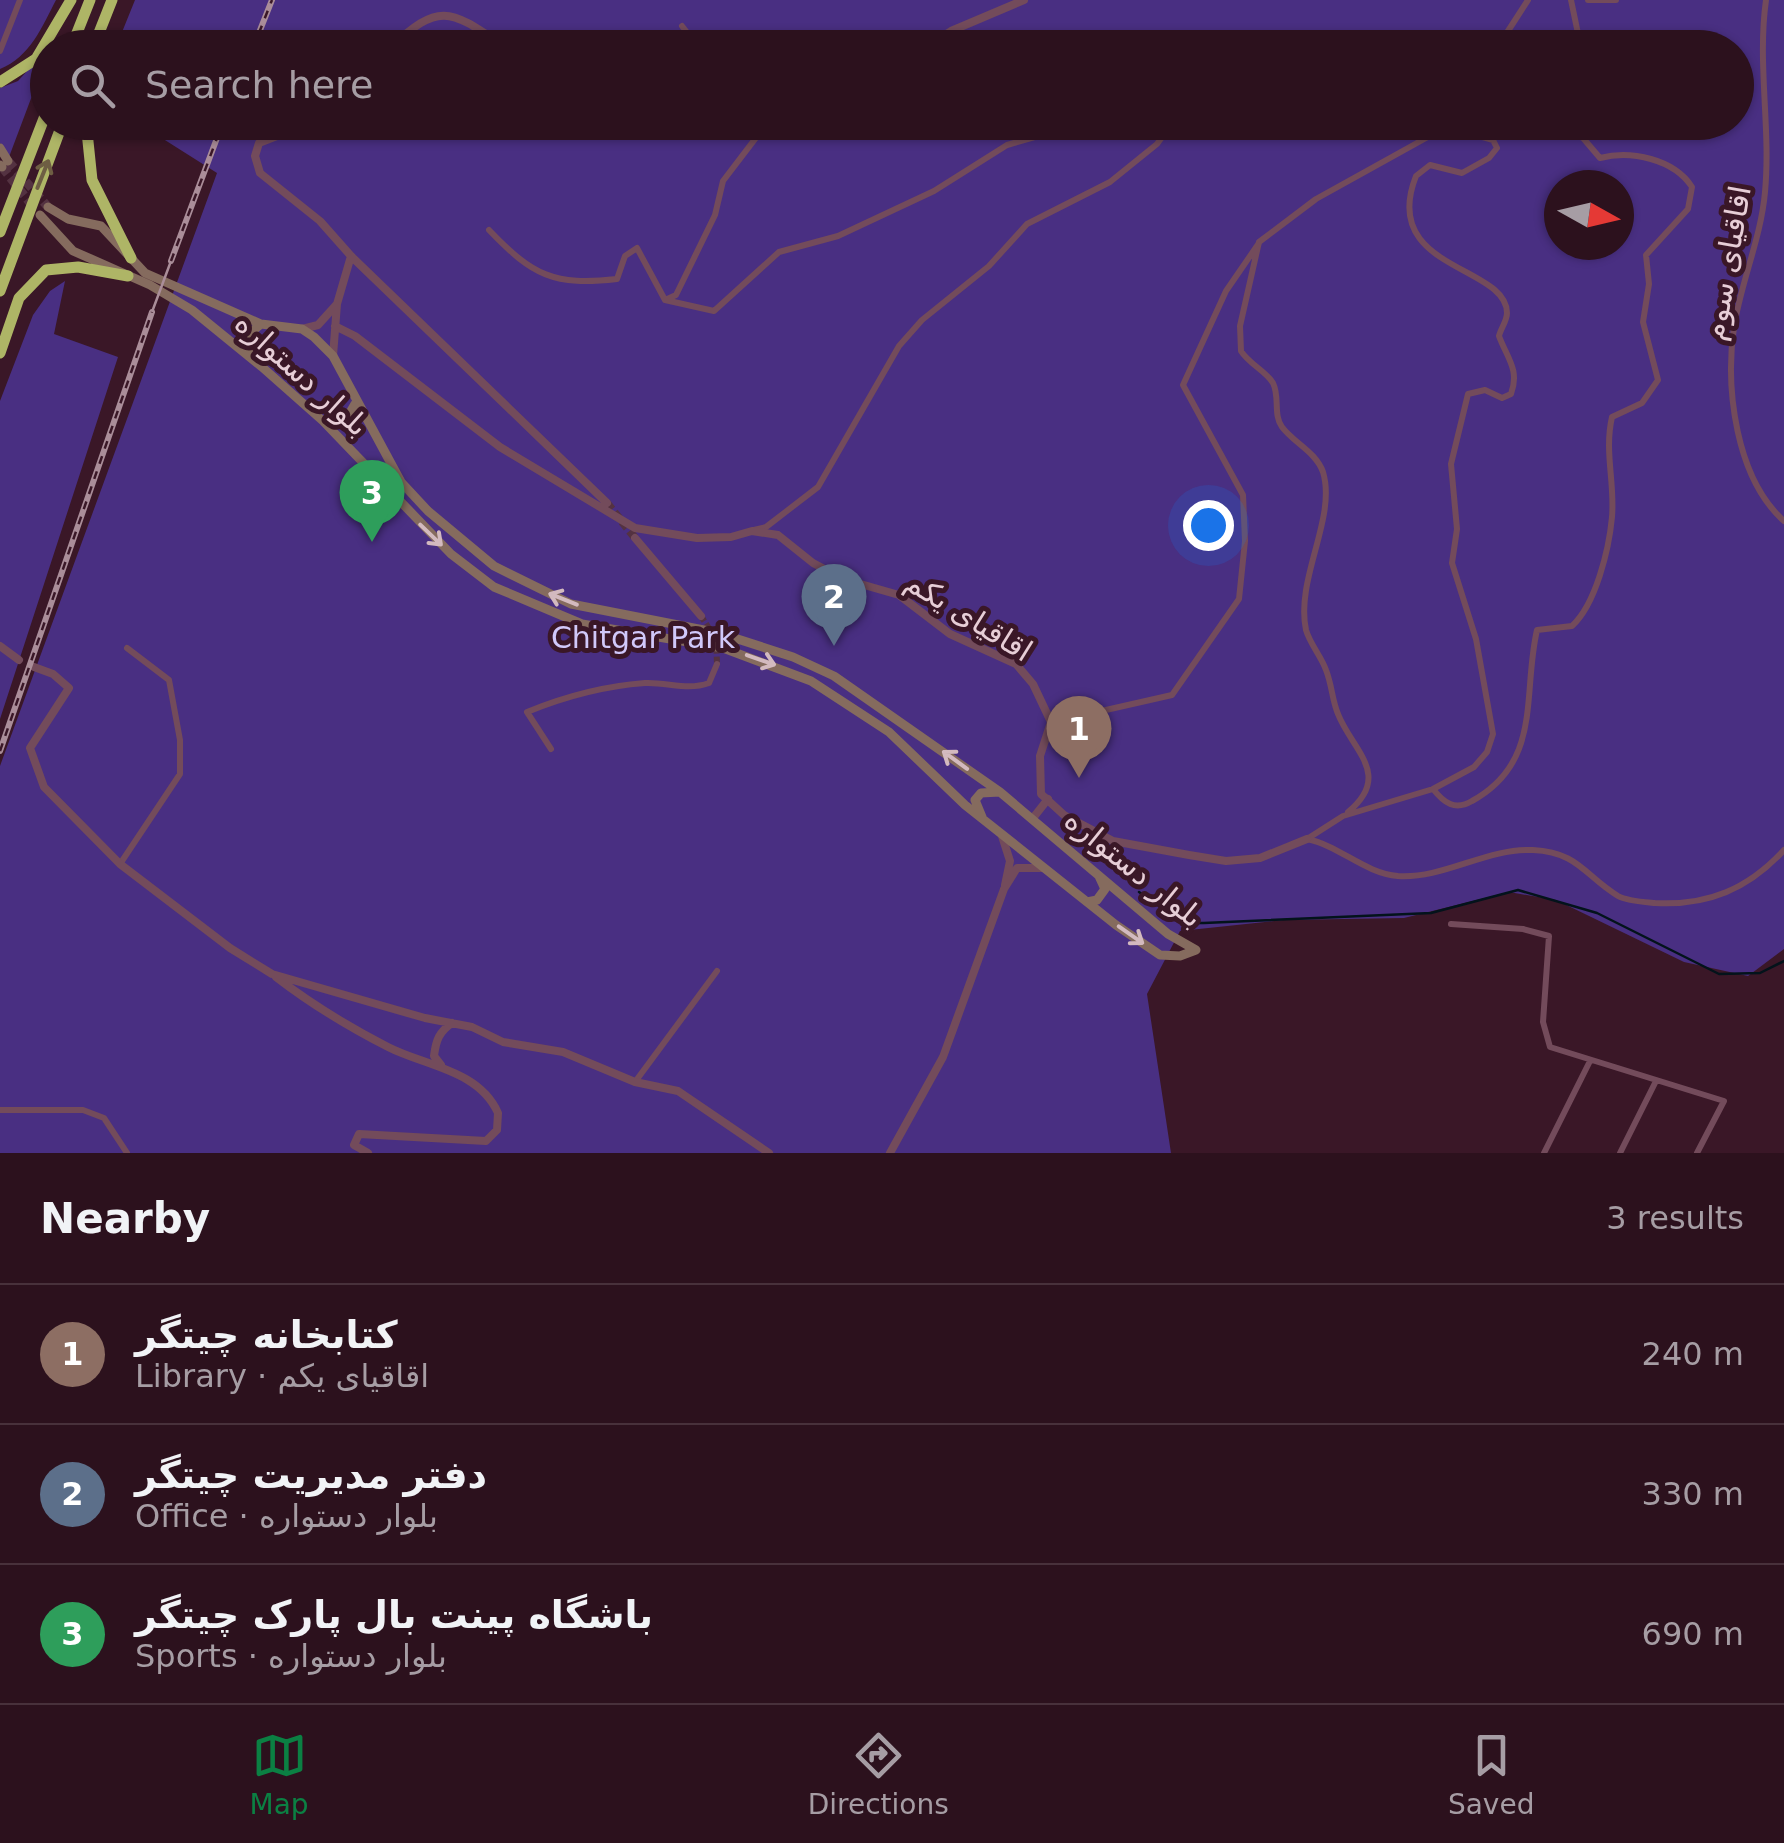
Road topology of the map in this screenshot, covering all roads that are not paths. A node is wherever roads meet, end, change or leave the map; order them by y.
1 (20, 0) edge
2 (71, 0) edge
3 (90, 0) edge
4 (114, 0) edge
5 (1024, 0) edge
6 (1528, 0) edge
7 (1571, 0) edge
8 (1588, 0) edge
9 (1616, 0) edge
10 (1766, 0) edge
11 (434, 5) dead end
12 (420, 8) dead end
13 (682, 26) dead end
14 (53, 30) edge
15 (79, 30) edge
16 (103, 30) edge
17 (404, 30) edge
18 (484, 30) edge
19 (685, 30) edge
20 (953, 30) edge
21 (1509, 30) edge
22 (1577, 30) edge
23 (0, 51) edge
24 (30, 63) edge
25 (0, 82) edge
26 (36, 140) edge
27 (56, 140) edge
28 (88, 140) edge
29 (264, 140) edge
30 (754, 140) edge
31 (1026, 140) edge
32 (1161, 140) edge
33 (1422, 140) edge
34 (1492, 140) edge
35 (1585, 140) edge
36 (0, 148) edge
37 (3, 164) edge
38 (490, 230) dead end
39 (0, 232) edge
40 (1259, 242) junction
41 (351, 256) junction
42 (131, 258) junction
43 (128, 276) junction
44 (0, 292) edge
45 (665, 300) junction
46 (337, 304) junction
47 (260, 324) junction
48 (335, 326) junction
49 (302, 329) junction
50 (0, 353) edge
51 (332, 356) junction
52 (262, 367) junction
53 (355, 404) junction
54 (323, 421) junction
55 (606, 503) tunnel mouth
56 (1784, 521) edge
57 (752, 531) junction
58 (635, 538) tunnel mouth
59 (701, 616) tunnel mouth
60 (0, 646) edge
61 (127, 648) dead end
62 (19, 660) dead end
63 (717, 664) dead end
64 (34, 667) dead end
65 (1075, 716) dead end
66 (550, 749) dead end
67 (1433, 789) junction
68 (1000, 792) junction
69 (1048, 799) junction
70 (1064, 816) junction
71 (1343, 816) junction
72 (1033, 818) junction
73 (983, 819) junction
74 (998, 830) junction
75 (1050, 834) junction
76 (1307, 839) junction
77 (1784, 850) edge
78 (120, 864) junction
79 (1046, 868) junction
80 (1098, 874) junction
81 (1004, 889) junction
82 (1088, 902) junction
83 (1451, 924) dead end
84 (717, 971) dead end
85 (272, 974) junction
86 (452, 1023) junction
87 (1590, 1063) junction
88 (442, 1066) junction
89 (1656, 1081) junction
90 (635, 1082) junction
91 (0, 1110) edge
92 (127, 1153) edge
93 (368, 1153) edge
94 (769, 1153) edge
95 (890, 1153) edge
96 (1544, 1153) edge
97 (1620, 1153) edge
98 (1697, 1153) edge

1 - 23 street
2 - 14 highway
3 - 15 highway
4 - 16 highway
5 - 20 street
6 - 21 street
7 - 22 street
8 - 9 street
10 - 56 street, اقاقیای سوم
11 - 18 street
12 - 17 street
13 - 19 street
24 - 25 highway
26 - 39 highway
44 -> 27 highway
28 - 42 highway
29 - 41 street
30 - 45 street
31 - 45 street
32 - 57 street
33 - 40 street
34 - 67 street
35 - 67 street
36 - 37 main road
38 - 45 street
40 - 65 street
40 - 71 street
41 - 46 street
41 - 55 street
42 - 43 main road, بلوار دستواره
42 - 47 main road, بلوار دستواره
43 - 50 highway
43 - 52 main road, بلوار دستواره
46 - 48 street
46 - 49 street
47 - 49 main road, بلوار دستواره
47 - 52 main road
48 - 51 street
48 - 57 street
49 - 51 main road, بلوار دستواره
51 - 53 main road, بلوار دستواره
52 - 54 main road, بلوار دستواره
53 - 54 main road
68 -> 53 main road, بلوار دستواره
54 -> 73 main road, بلوار دستواره
57 - 69 street, اقاقیای یکم
58 - 59 street
60 - 62 street
61 - 78 street
63 - 66 street
64 - 78 street
67 - 71 street
68 - 72 main road, بلوار دستواره
68 - 73 main road
69 - 70 street
69 - 72 street
70 - 75 street
70 - 76 street
71 - 76 street
72 - 75 main road, بلوار دستواره
73 - 74 main road, بلوار دستواره
74 - 79 main road, بلوار دستواره
74 - 81 street
75 - 80 main road, بلوار دستواره
76 - 77 street
78 - 85 street
79 - 81 street
79 - 82 main road, بلوار دستواره
80 - 82 main road
82 -> 80 main road, بلوار دستواره
81 - 95 street
83 - 87 street
84 - 90 street
85 - 86 street
85 - 88 street
86 - 88 street
86 - 90 street
87 - 89 street
87 - 96 street
88 - 93 street
89 - 97 street
89 - 98 street
90 - 94 street
91 - 92 street

